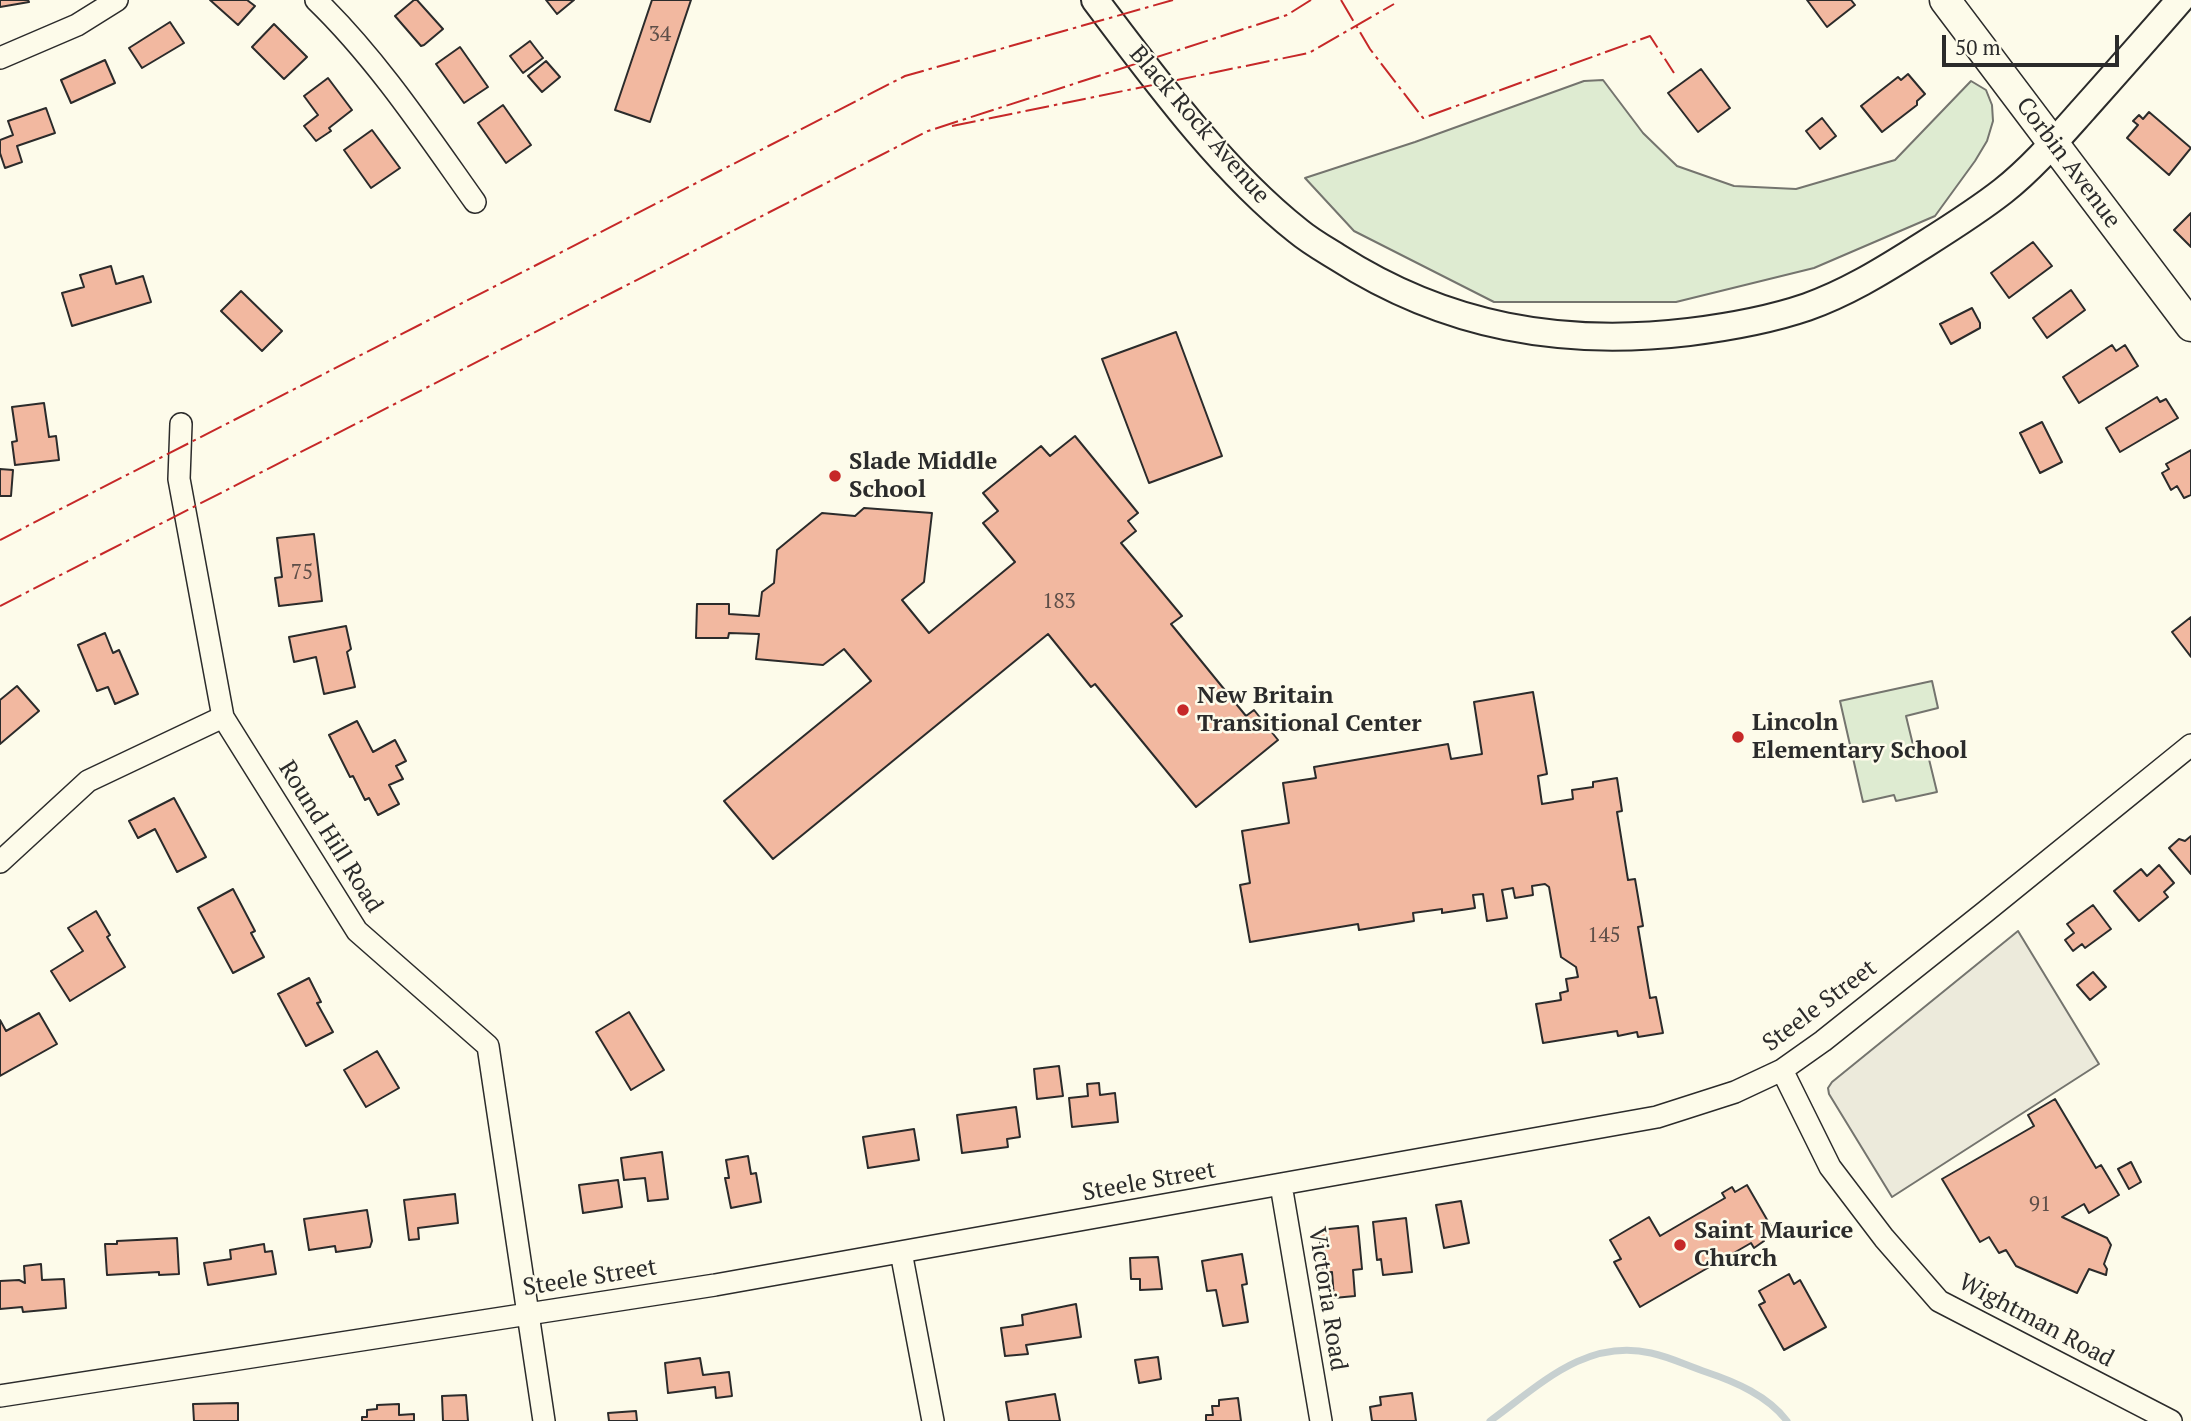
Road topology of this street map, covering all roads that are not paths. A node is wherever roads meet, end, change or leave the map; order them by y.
1 (117, 0) edge
2 (316, 0) edge
3 (1095, 0) edge
4 (1945, 0) edge
5 (2180, 0) edge
6 (0, 58) edge
7 (2054, 143) junction
8 (475, 202) dead end
9 (2191, 326) edge
10 (181, 424) dead end
11 (223, 717) junction
12 (2191, 745) edge
13 (0, 862) edge
14 (1782, 1070) junction
15 (1281, 1185) junction
16 (901, 1252) junction
17 (528, 1315) junction
18 (0, 1396) edge
19 (544, 1421) edge
20 (933, 1421) edge
21 (1321, 1421) edge
22 (2171, 1421) edge

1 - 6 street
2 - 8 street
3 - 7 street, Black Rock Avenue
4 - 7 main road, Corbin Avenue
5 - 7 street, Black Rock Avenue
7 - 9 main road, Corbin Avenue
10 - 11 street, Round Hill Road
11 - 13 street
11 - 17 street, Round Hill Road
12 - 14 street, Steele Street
14 - 15 street, Steele Street
14 - 22 street, Wightman Road
15 - 16 street, Steele Street
15 - 21 street, Victoria Road
16 - 17 street, Steele Street
16 - 20 street
17 - 18 street, Steele Street
17 - 19 street, Round Hill Road

